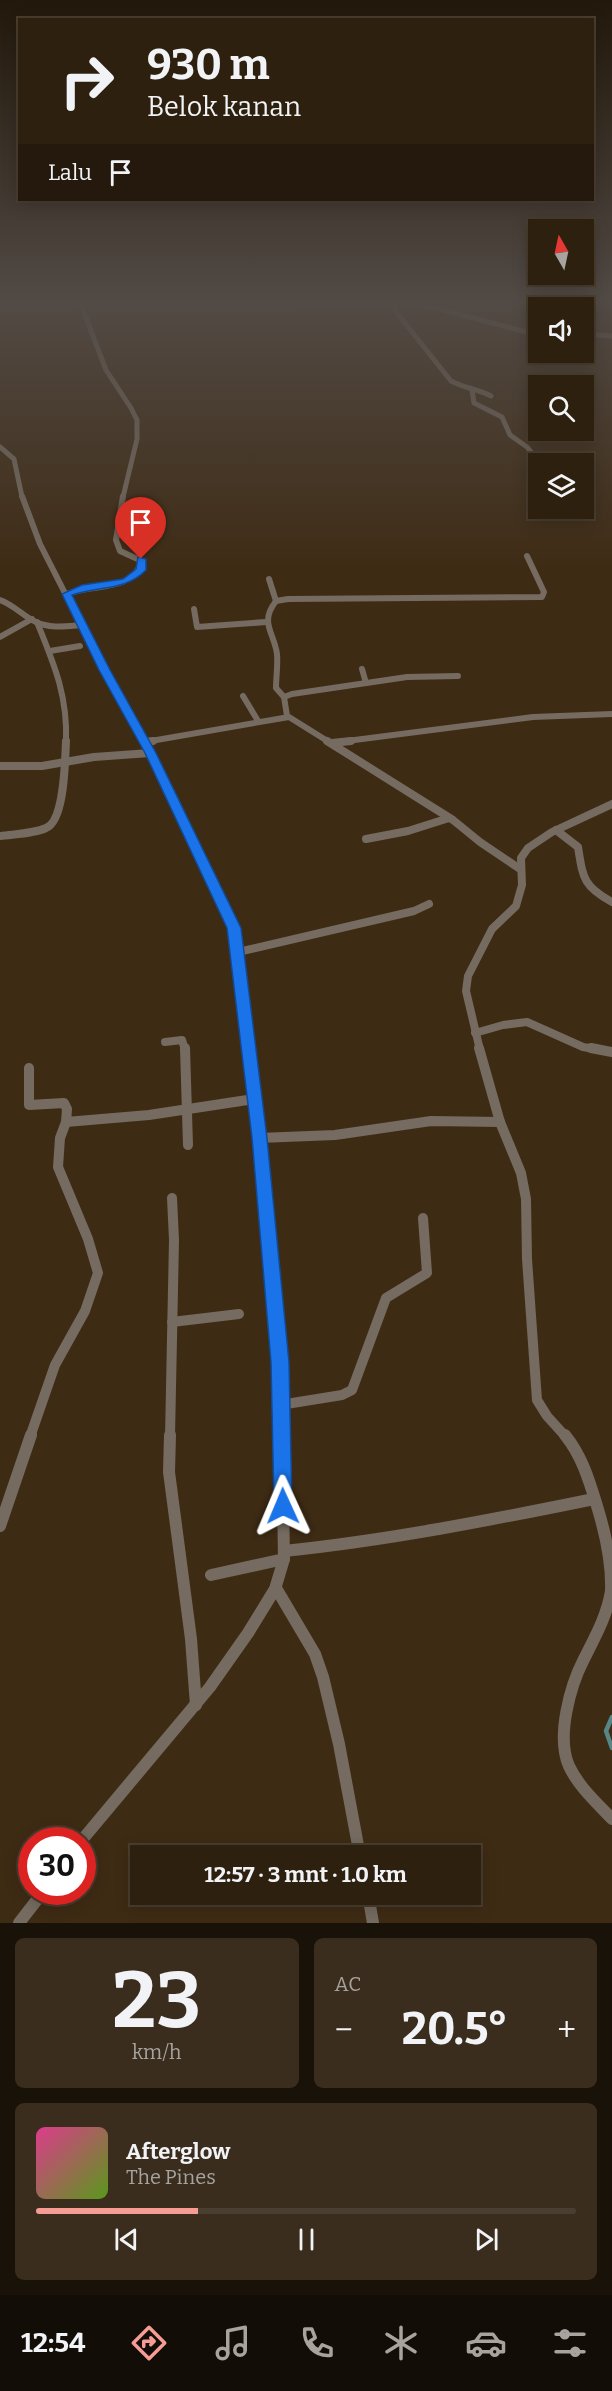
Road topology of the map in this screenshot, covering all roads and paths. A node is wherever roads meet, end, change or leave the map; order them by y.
1 (120, 392) edge
2 (472, 392) edge
3 (482, 392) edge
4 (491, 396) dead end
5 (0, 447) edge
6 (532, 453) edge
7 (527, 556) dead end
8 (269, 579) dead end
9 (67, 594) junction
10 (0, 600) edge
11 (276, 601) junction
12 (194, 609) dead end
13 (35, 621) junction
14 (266, 622) junction
15 (83, 626) junction
16 (0, 637) edge
17 (80, 646) dead end
18 (50, 651) junction
19 (362, 669) dead end
20 (458, 676) dead end
21 (366, 683) junction
22 (243, 696) dead end
23 (284, 697) junction
24 (612, 714) edge
25 (287, 716) junction
26 (258, 721) junction
27 (145, 741) junction
28 (332, 743) junction
29 (150, 753) junction
30 (65, 761) junction
31 (0, 766) edge
32 (612, 804) edge
33 (449, 818) junction
34 (556, 830) junction
35 (0, 836) edge
36 (366, 839) dead end
37 (520, 868) junction
38 (612, 902) edge
39 (429, 904) dead end
40 (238, 952) junction
41 (475, 1033) junction
42 (165, 1042) dead end
43 (612, 1052) edge
44 (29, 1068) dead end
45 (254, 1099) junction
46 (186, 1108) junction
47 (66, 1122) junction
48 (500, 1122) junction
49 (259, 1138) junction
50 (188, 1145) dead end
51 (172, 1198) dead end
52 (423, 1218) dead end
53 (239, 1314) dead end
54 (172, 1322) junction
55 (280, 1405) junction
56 (594, 1499) junction
57 (0, 1526) edge
58 (284, 1555) junction
59 (211, 1575) dead end
60 (276, 1588) junction
61 (196, 1705) junction
62 (612, 1819) edge
63 (93, 1827) edge
64 (358, 1845) edge
65 (33, 1905) edge
66 (370, 1905) edge
67 (19, 1923) edge
68 (373, 1923) edge

1 - 9 street
2 - 6 street
3 - 4 street
5 - 9 street
7 - 11 street
8 - 11 street
9 - 15 street
10 - 13 street
11 - 14 street
12 - 14 street
13 - 15 street
13 - 16 street
13 - 18 street
14 - 23 street
15 - 27 street
17 - 18 street
18 - 30 street
19 - 21 street
20 - 21 street
21 - 23 street
22 - 26 street
23 - 25 street
24 - 28 street
25 - 26 street
25 - 28 street
26 - 27 street
27 - 29 street
28 - 33 street
29 - 30 street
29 - 40 street
30 - 31 street
30 - 35 street
32 - 34 street
33 - 36 street
33 - 37 street
34 - 37 street
34 - 38 street
37 - 41 street
39 - 40 street
40 - 45 street
41 - 43 street
41 - 48 street
42 - 46 street
44 - 47 street
45 - 46 street
45 - 49 street
46 - 47 street
46 - 50 street
47 - 57 street
48 - 49 street
48 - 56 street
49 - 55 street
51 - 54 street
52 - 55 street
53 - 54 street
54 - 61 street
55 - 58 street
56 - 58 street
56 - 62 street
58 - 59 street
58 - 60 street
60 - 61 street
60 - 64 street
61 - 63 street
65 - 67 street
66 - 68 street

